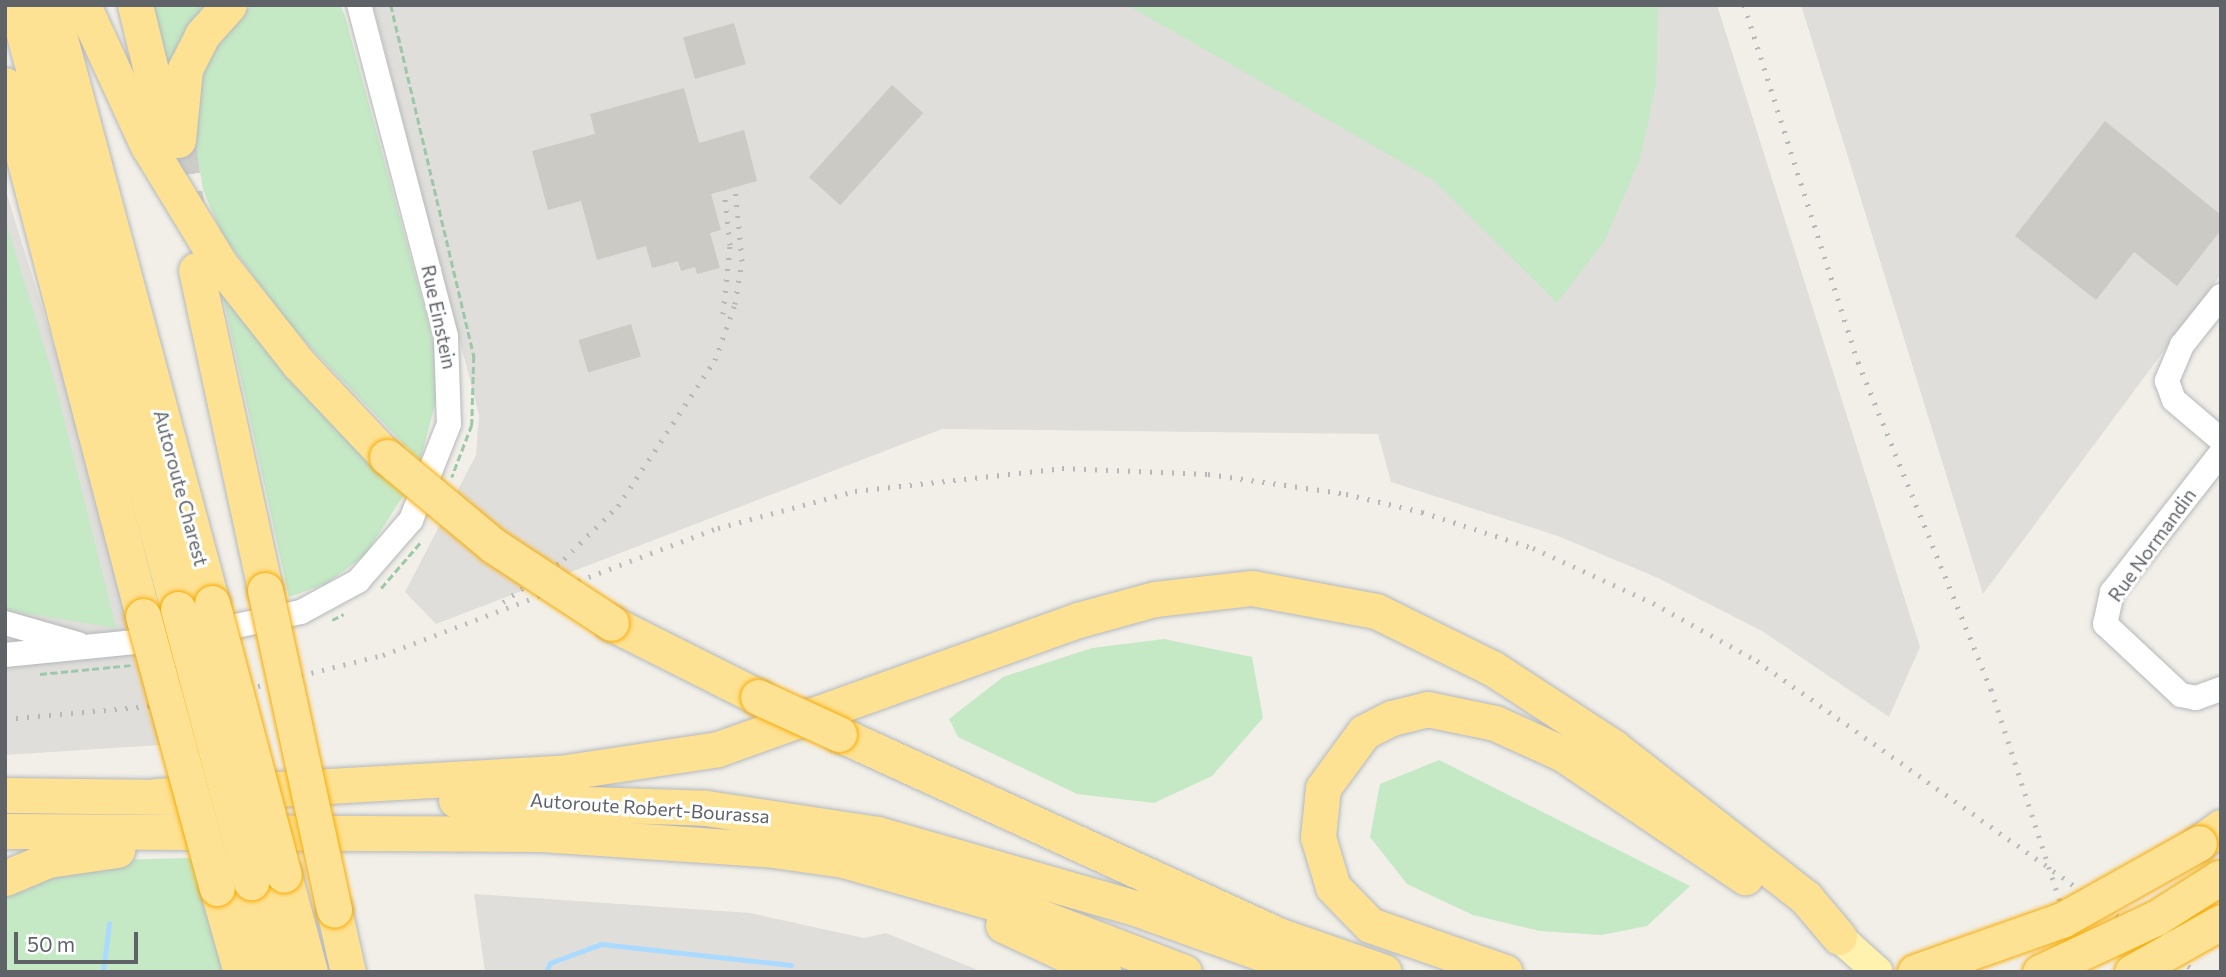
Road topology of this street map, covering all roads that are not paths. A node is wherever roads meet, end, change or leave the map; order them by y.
1 (16, 5) edge
2 (51, 5) edge
3 (83, 5) edge
4 (135, 5) edge
5 (229, 5) edge
6 (359, 5) edge
7 (5, 85) edge
8 (5, 158) edge
9 (196, 270) dead end
10 (2221, 296) edge
11 (85, 398) junction
12 (2221, 440) edge
13 (2221, 453) edge
14 (5, 623) edge
15 (99, 650) junction
16 (5, 655) edge
17 (2221, 689) edge
18 (5, 794) edge
19 (156, 796) junction
20 (5, 831) edge
21 (361, 833) junction
22 (2210, 835) edge
23 (2220, 877) edge
24 (5, 878) edge
25 (267, 879) junction
26 (908, 880) junction
27 (217, 888) junction
28 (2221, 922) edge
29 (1839, 937) junction
30 (235, 972) edge
31 (241, 972) edge
32 (275, 972) edge
33 (310, 972) edge
34 (348, 972) edge
35 (1104, 972) edge
36 (1184, 972) edge
37 (1314, 972) edge
38 (1384, 972) edge
39 (1505, 972) edge
40 (1878, 972) edge
41 (1915, 972) edge
42 (2040, 972) edge
43 (2133, 972) edge

1 - 25 highway, Autoroute Charest, bridge
2 - 25 highway, Autoroute Charest, bridge
3 - 38 highway, bridge
4 - 5 highway
6 - 15 street, Rue Einstein
7 - 11 highway
8 - 11 highway
9 - 34 highway, bridge
10 - 12 street
11 - 27 highway, bridge
13 - 17 street, Rue Normandin
14 - 15 street
15 - 16 street, Rue Einstein
18 - 19 highway, Autoroute Robert-Bourassa
19 - 29 highway
19 - 37 highway, Autoroute Robert-Bourassa
20 - 21 highway, Autoroute Robert-Bourassa
21 - 24 highway
21 - 26 highway, Autoroute Robert-Bourassa
22 - 41 highway, bridge
23 - 42 highway, bridge
25 - 32 highway, Autoroute Charest
25 - 33 highway, Autoroute Charest
26 - 35 highway
26 - 36 highway, Autoroute Robert-Bourassa
27 - 30 highway
27 - 31 highway
28 - 43 highway, bridge
29 - 39 highway
29 - 40 main road

